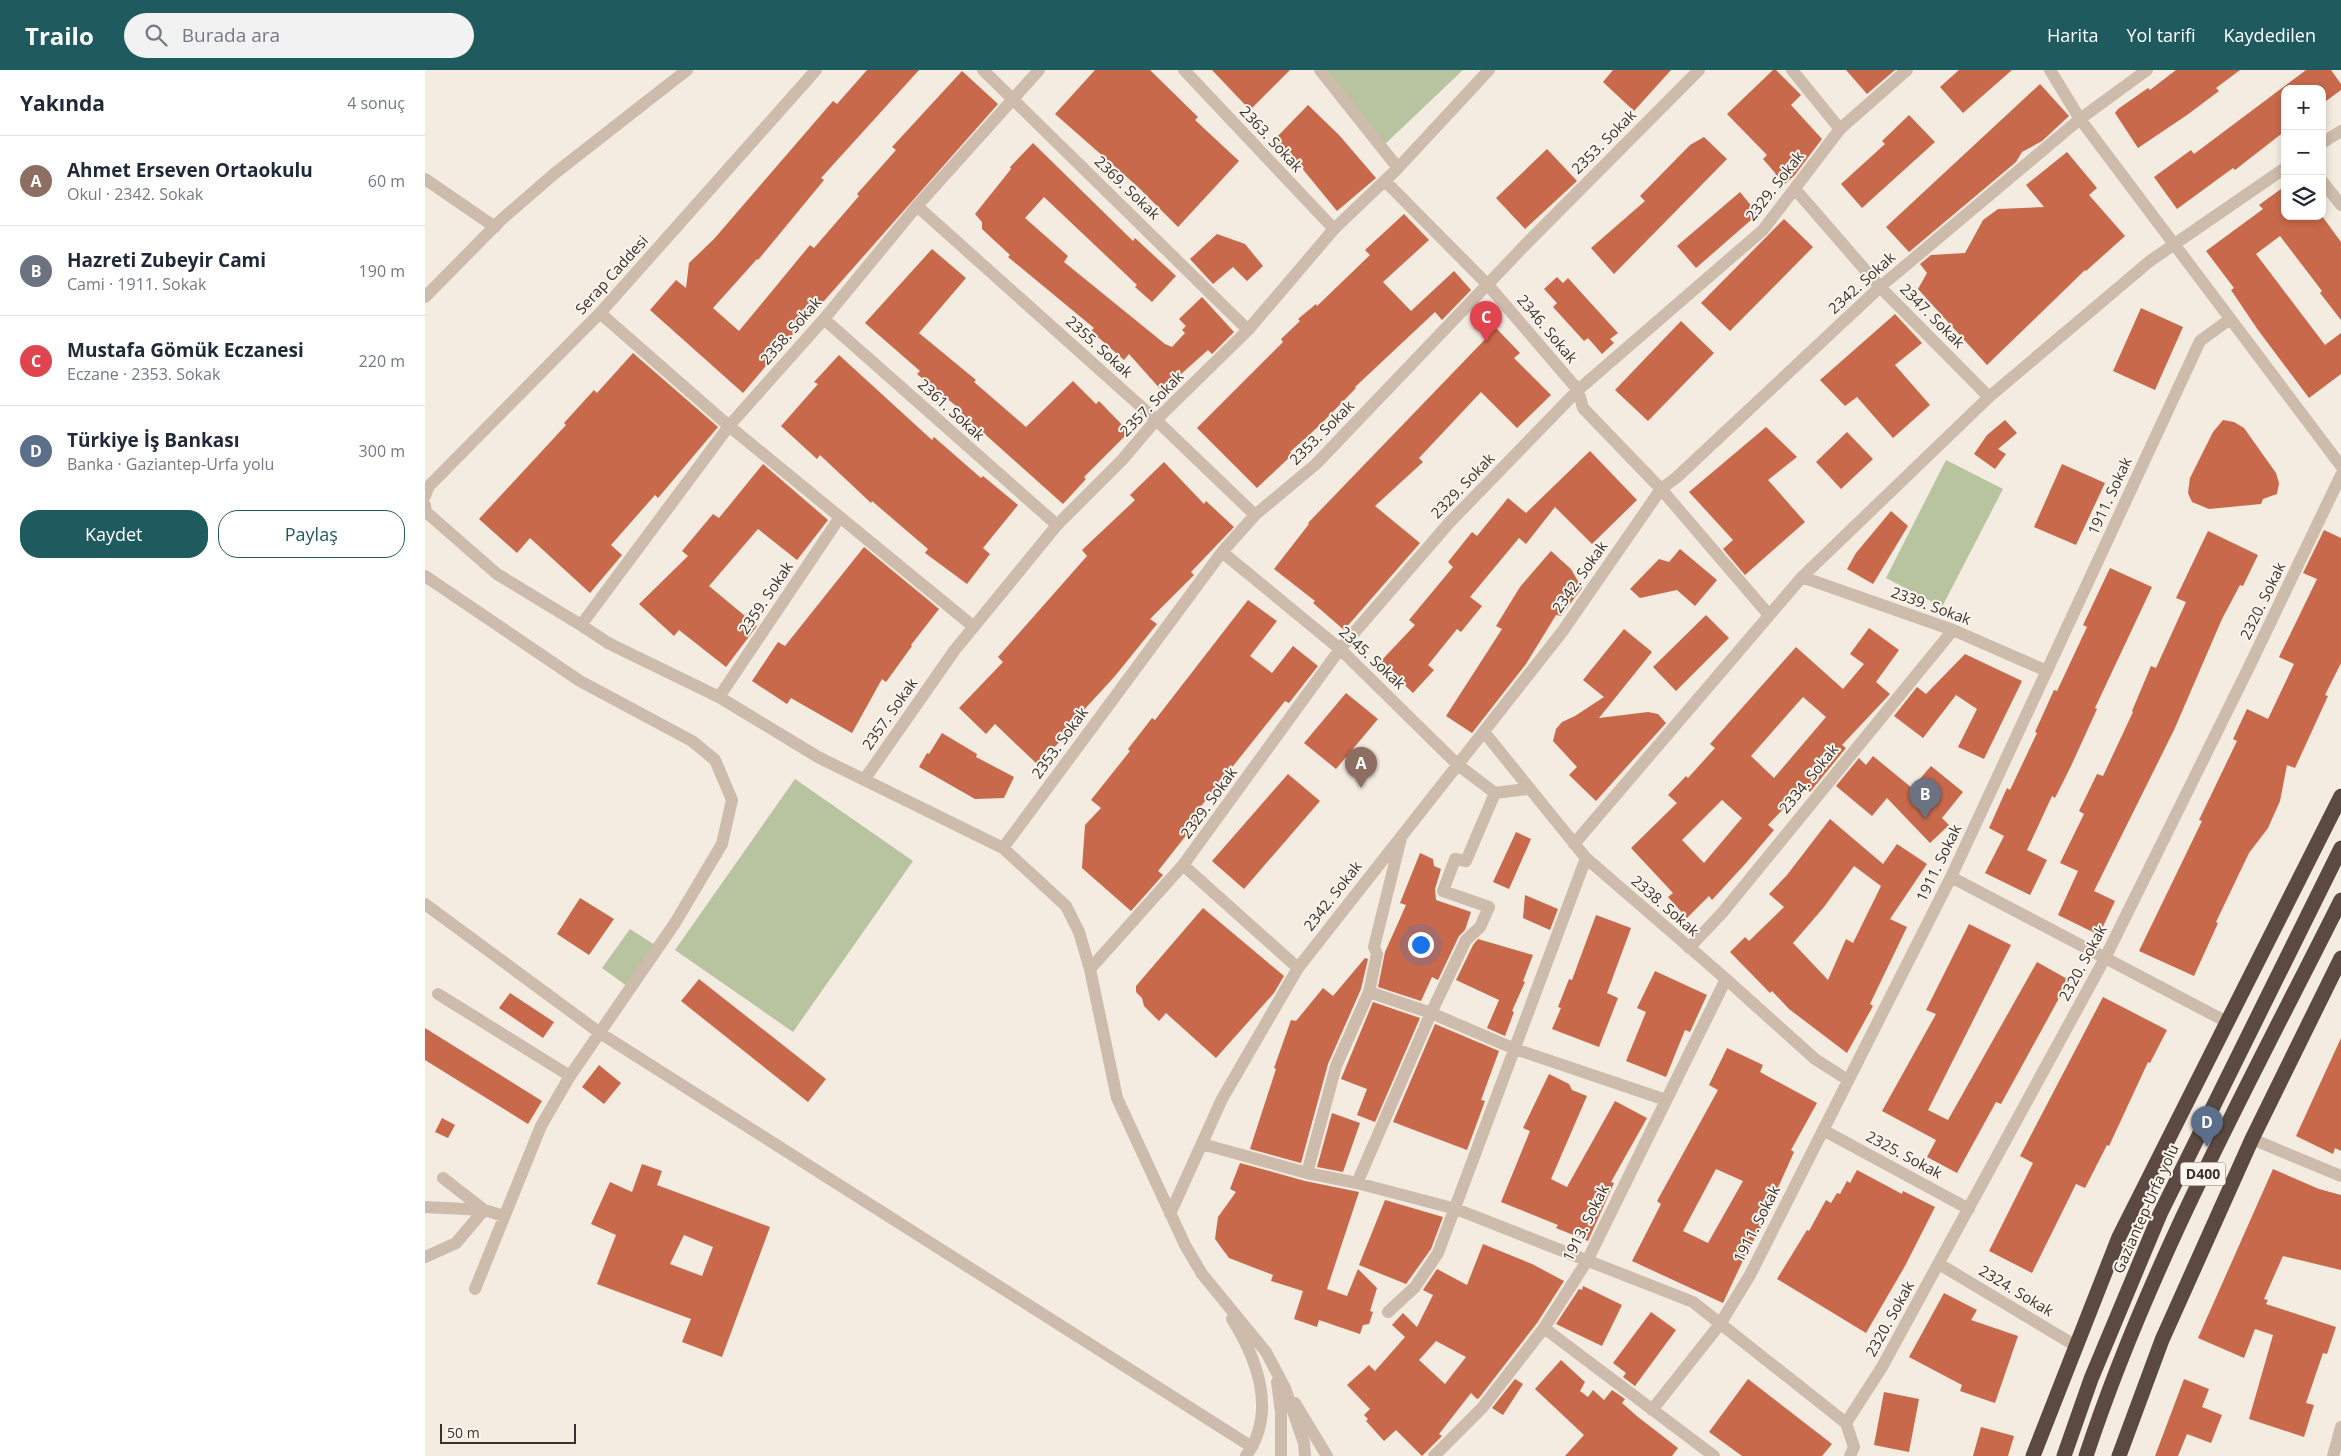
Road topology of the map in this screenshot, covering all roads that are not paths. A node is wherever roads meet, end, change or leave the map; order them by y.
1 (687, 70) edge
2 (816, 70) edge
3 (983, 70) edge
4 (1039, 70) edge
5 (1184, 70) edge
6 (1320, 70) edge
7 (1489, 70) edge
8 (1699, 70) edge
9 (1792, 70) edge
10 (1907, 70) edge
11 (2050, 70) edge
12 (2147, 70) edge
13 (1012, 98) junction
14 (2081, 119) junction
15 (1840, 129) junction
16 (2341, 131) edge
17 (2326, 140) edge
18 (1398, 168) junction
19 (2281, 171) edge
20 (425, 179) edge
21 (2326, 186) edge
22 (1795, 189) junction
23 (2341, 205) edge
24 (917, 206) junction
25 (495, 227) junction
26 (1334, 229) junction
27 (2174, 244) junction
28 (1488, 284) junction
29 (1880, 287) junction
30 (425, 298) edge
31 (600, 314) junction
32 (824, 318) junction
33 (2231, 319) junction
34 (1248, 330) junction
35 (1578, 390) junction
36 (1989, 397) junction
37 (1156, 420) junction
38 (729, 426) junction
39 (2328, 448) junction
40 (2341, 449) edge
41 (2341, 466) edge
42 (2339, 485) edge
43 (1661, 489) junction
44 (425, 496) edge
45 (426, 508) edge
46 (1255, 515) junction
47 (840, 517) junction
48 (1057, 525) junction
49 (1222, 552) junction
50 (425, 576) edge
51 (1802, 577) junction
52 (1769, 615) junction
53 (581, 624) junction
54 (974, 627) junction
55 (1953, 630) junction
56 (1340, 649) junction
57 (2047, 671) junction
58 (719, 698) junction
59 (1484, 732) junction
60 (1458, 765) junction
61 (863, 780) junction
62 (1527, 789) junction
63 (1495, 793) junction
64 (2341, 796) edge
65 (1402, 834) junction
66 (1574, 844) junction
67 (1003, 848) junction
68 (2341, 848) edge
69 (1586, 858) junction
70 (1183, 865) junction
71 (1951, 877) junction
72 (2341, 900) edge
73 (425, 904) edge
74 (1689, 948) junction
75 (2105, 958) junction
76 (2341, 958) edge
77 (1298, 968) junction
78 (1090, 969) junction
79 (1726, 979) junction
80 (1369, 992) junction
81 (438, 994) dead end
82 (1431, 1013) junction
83 (2227, 1022) junction
84 (600, 1033) junction
85 (1515, 1049) junction
86 (570, 1076) junction
87 (1848, 1080) junction
88 (1666, 1100) junction
89 (1823, 1130) junction
90 (2252, 1140) junction
91 (1202, 1144) junction
92 (1307, 1173) junction
93 (2341, 1176) edge
94 (443, 1178) dead end
95 (1357, 1183) junction
96 (425, 1207) edge
97 (1456, 1209) junction
98 (1969, 1209) junction
99 (485, 1210) junction
100 (1170, 1214) junction
101 (504, 1216) junction
102 (425, 1258) edge
103 (1587, 1261) junction
104 (1939, 1264) junction
105 (1212, 1288) junction
106 (475, 1289) dead end
107 (1388, 1312) dead end
108 (1720, 1324) junction
109 (1544, 1328) junction
110 (2076, 1346) junction
111 (1266, 1352) junction
112 (1285, 1388) junction
113 (1652, 1410) junction
114 (1846, 1423) junction
115 (2341, 1427) edge
116 (1249, 1452) edge
117 (1281, 1456) edge
118 (1305, 1456) edge
119 (1327, 1456) edge
120 (1434, 1456) edge
121 (1714, 1456) edge
122 (1850, 1456) edge
123 (2033, 1456) edge
124 (2064, 1456) edge
125 (2086, 1456) edge
126 (2119, 1456) edge
127 (2333, 1456) edge

1 - 25 street
2 - 31 street, Serap Caddesi
3 - 13 street, 2369. Sokak
4 - 13 street, 2358. Sokak
5 - 26 street, 2363. Sokak
6 - 18 street
7 - 18 street, 2357. Sokak
8 - 28 street, 2353. Sokak
9 - 15 street
10 - 15 street, 2329. Sokak
11 - 14 street
12 - 14 street, 2342. Sokak
13 - 24 street, 2358. Sokak
13 - 34 street, 2369. Sokak
14 - 27 street
14 - 29 street, 2342. Sokak
15 - 22 street, 2329. Sokak
16 - 17 street
18 - 26 street, 2357. Sokak
18 - 28 street, 2346. Sokak
19 - 27 street
20 - 25 street
21 - 23 street
22 - 29 street, 2347. Sokak
22 - 35 street, 2329. Sokak
24 - 32 street, 2358. Sokak
24 - 37 street, 2355. Sokak
25 - 30 street
26 - 34 street, 2357. Sokak
27 - 33 street
27 - 36 street
28 - 35 street, 2346. Sokak
28 - 46 street, 2353. Sokak
29 - 36 street, 2347. Sokak
29 - 43 street, 2342. Sokak
31 - 38 street
31 - 44 street, Serap Caddesi
32 - 38 street, 2358. Sokak
32 - 48 street, 2361. Sokak
33 - 39 street
33 - 57 street, 1911. Sokak
34 - 37 street, 2357. Sokak
35 - 43 street, 2346. Sokak
35 - 56 street, 2329. Sokak
36 - 51 street
37 - 46 street, 2355. Sokak
37 - 48 street, 2357. Sokak
38 - 47 street
38 - 53 street, 2358. Sokak
39 - 40 street
39 - 41 street
39 - 42 street
42 - 75 street, 2320. Sokak
43 - 52 street, 2346. Sokak
43 - 59 street, 2342. Sokak
45 - 53 street
46 - 49 street, 2353. Sokak
47 - 54 street
47 - 58 street, 2359. Sokak
48 - 54 street, 2357. Sokak
49 - 56 street, 2345. Sokak
49 - 67 street, 2353. Sokak
50 - 84 street
51 - 52 street
51 - 55 street, 2339. Sokak
52 - 66 street
53 - 58 street
54 - 61 street, 2357. Sokak
55 - 57 street, 2339. Sokak
55 - 74 street, 2334. Sokak
56 - 60 street, 2345. Sokak
56 - 70 street, 2329. Sokak
57 - 71 street, 1911. Sokak
58 - 61 street
59 - 60 street, 2342. Sokak
59 - 62 street, 2338. Sokak
60 - 63 street, 2345. Sokak
60 - 65 street, 2342. Sokak
61 - 67 street
62 - 63 street
62 - 66 street, 2338. Sokak
63 - 82 street
64 - 83 highway
65 - 77 street, 2342. Sokak
65 - 80 street
66 - 69 street, 2338. Sokak
67 - 78 street
68 - 124 highway, Gaziantep-Urfa yolu / D400
69 - 74 street, 2338. Sokak
69 - 85 street
70 - 77 street
70 - 78 street, 2329. Sokak
71 - 75 street
71 - 87 street, 1911. Sokak
72 - 125 highway, D400
73 - 84 street
74 - 79 street, 2338. Sokak
75 - 83 street
75 - 98 street, 2320. Sokak
76 - 90 highway
77 - 91 street, 2342. Sokak
78 - 100 street
79 - 87 street, 2338. Sokak
79 - 88 street, 1913. Sokak
80 - 82 street
80 - 92 street
81 - 86 street
82 - 85 street
82 - 95 street
83 - 110 highway
84 - 86 street
84 - 116 street
85 - 88 street
85 - 97 street
86 - 101 street
87 - 89 street, 1911. Sokak
88 - 103 street, 1913. Sokak
89 - 98 street, 2325. Sokak
89 - 108 street, 1911. Sokak
90 - 93 street
90 - 126 highway
91 - 92 street
91 - 100 street, 2342. Sokak
92 - 95 street
94 - 99 street
95 - 97 street
96 - 99 street
97 - 103 street
97 - 107 street
98 - 104 street, 2320. Sokak
99 - 101 street
99 - 102 street
100 - 105 street
101 - 106 street
103 - 108 street
103 - 109 street, 1913. Sokak
104 - 110 street, 2324. Sokak
104 - 114 street, 2320. Sokak
105 - 111 street
105 - 116 street
108 - 113 street, 1911. Sokak
108 - 114 street
109 - 113 street
109 - 120 street, 1913. Sokak
110 - 123 highway
111 - 112 street
111 - 117 street
112 - 118 street
112 - 119 street
113 - 121 street
114 - 122 street
115 - 127 street

